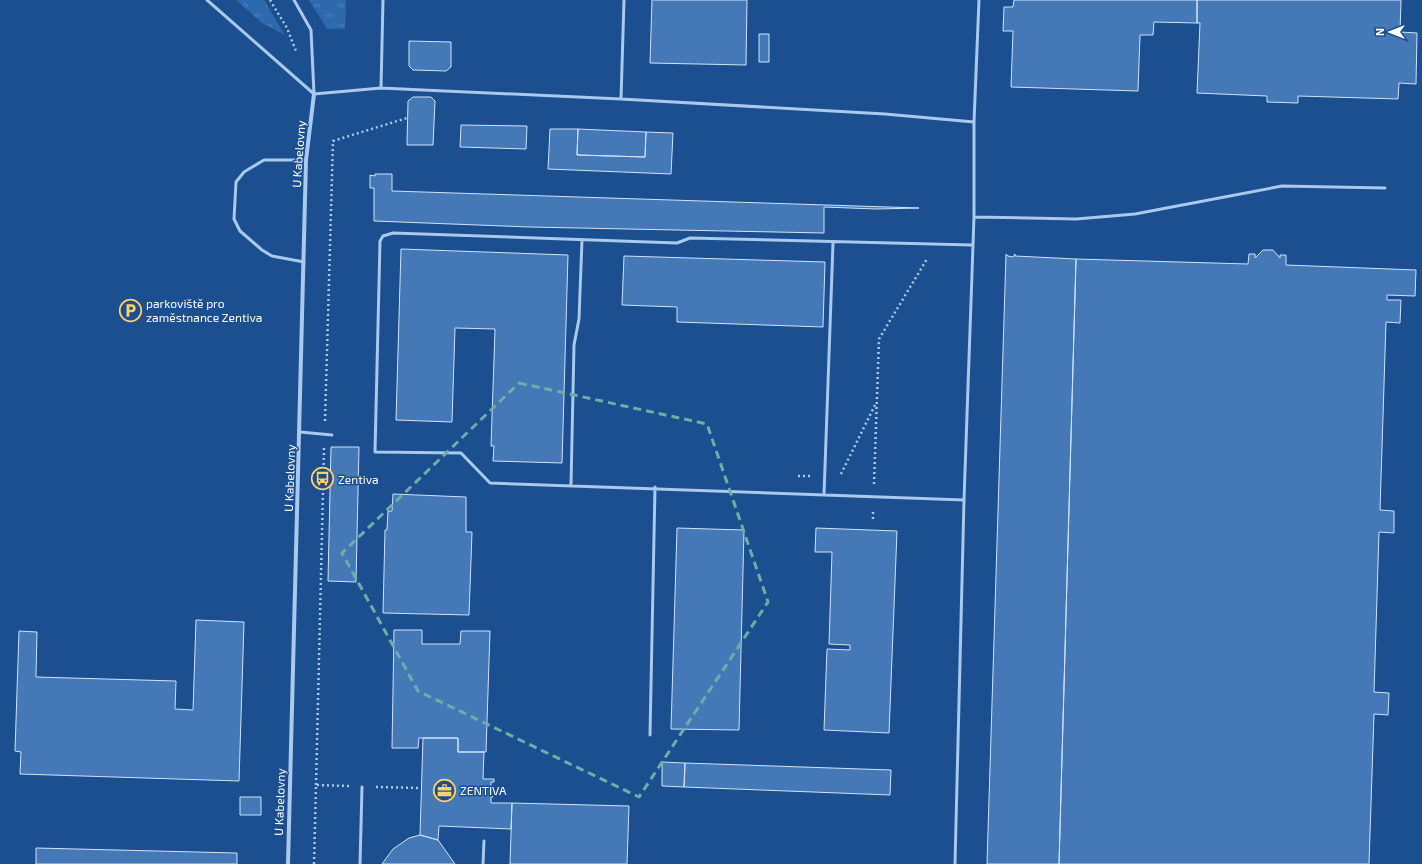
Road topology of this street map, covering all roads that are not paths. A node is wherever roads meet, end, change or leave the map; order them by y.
1 (207, 0) edge
2 (294, 0) edge
3 (383, 0) edge
4 (624, 0) edge
5 (979, 0) edge
6 (381, 88) junction
7 (314, 94) junction
8 (621, 99) junction
9 (974, 122) junction
10 (306, 160) junction
11 (1385, 188) dead end
12 (974, 217) junction
13 (582, 240) junction
14 (833, 243) junction
15 (972, 245) junction
16 (304, 262) junction
17 (300, 432) junction
18 (332, 435) dead end
19 (571, 485) junction
20 (655, 487) junction
21 (824, 495) junction
22 (964, 500) junction
23 (650, 735) dead end
24 (362, 787) dead end
25 (484, 841) dead end
26 (288, 864) edge
27 (360, 864) edge
28 (483, 864) edge
29 (955, 864) edge

1 - 7 lane
2 - 7 lane
3 - 6 lane
4 - 8 lane
5 - 9 lane
6 - 7 lane
6 - 8 lane
7 - 10 street, U Kabelovny
8 - 9 lane
9 - 12 lane
10 - 16 street, U Kabelovny
10 - 16 lane
11 - 12 lane
12 - 15 lane
13 - 14 lane
13 - 19 lane
13 - 19 lane
14 - 15 lane
14 - 21 lane
15 - 22 lane
16 - 17 street, U Kabelovny
17 - 18 lane
17 - 26 street, U Kabelovny
19 - 20 lane
20 - 21 lane
20 - 23 lane
21 - 22 lane
22 - 29 lane
24 - 27 lane
25 - 28 lane

